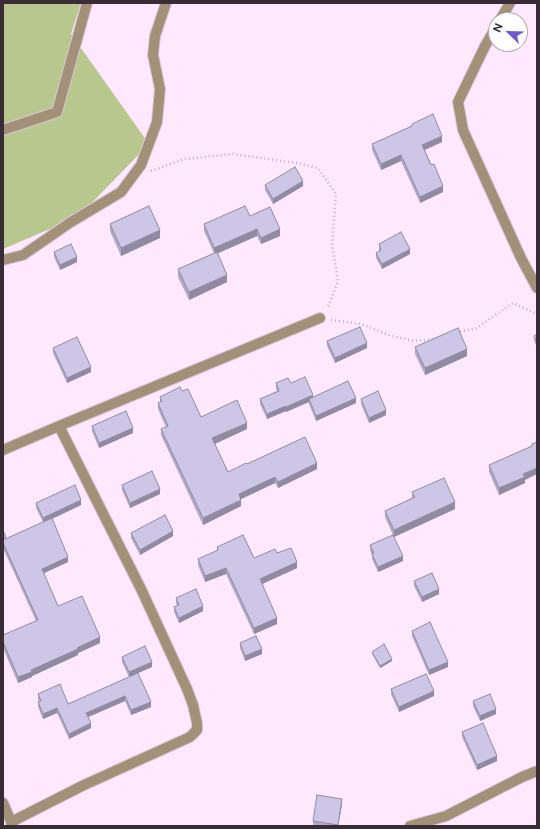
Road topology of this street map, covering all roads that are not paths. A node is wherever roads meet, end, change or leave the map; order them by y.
1 (87, 3) edge
2 (166, 3) edge
3 (510, 3) edge
4 (505, 12) edge
5 (488, 41) edge
6 (3, 130) edge
7 (3, 260) edge
8 (537, 286) edge
9 (320, 318) road end
10 (59, 426) junction
11 (3, 450) edge
12 (537, 771) edge
13 (3, 803) edge
14 (12, 824) edge
15 (410, 826) edge

1 - 6 street
2 - 7 street
3 - 4 street
5 - 8 street
9 - 10 street
10 - 11 street
10 - 14 street
12 - 15 street
13 - 14 street

